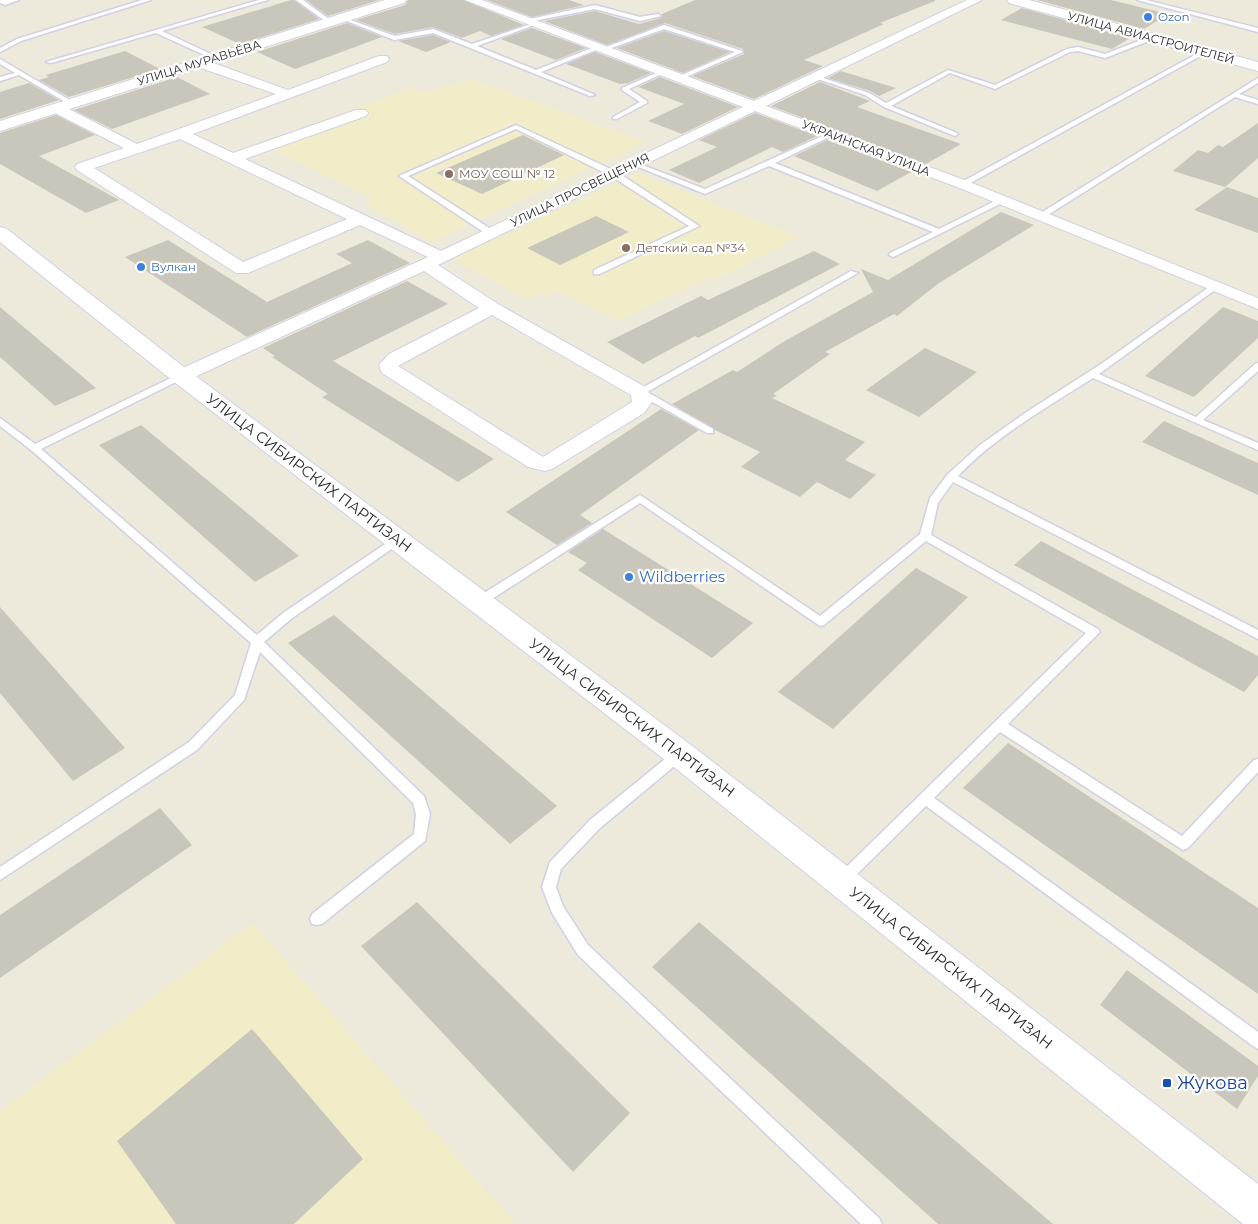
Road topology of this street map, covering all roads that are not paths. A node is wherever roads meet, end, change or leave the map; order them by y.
1 (16, 0) edge
2 (148, 0) edge
3 (265, 0) edge
4 (299, 0) edge
5 (399, 0) edge
6 (472, 0) edge
7 (976, 0) edge
8 (1014, 0) edge
9 (1140, 0) edge
10 (0, 1) edge
11 (658, 16) dead end
12 (337, 20) junction
13 (532, 22) junction
14 (1258, 30) edge
15 (156, 31) junction
16 (1152, 38) junction
17 (472, 46) junction
18 (601, 48) junction
19 (0, 50) edge
20 (1204, 52) junction
21 (215, 58) junction
22 (383, 59) dead end
23 (0, 61) edge
24 (49, 62) dead end
25 (200, 63) junction
26 (1258, 68) edge
27 (20, 72) junction
28 (536, 72) junction
29 (663, 72) junction
30 (815, 77) junction
31 (679, 78) junction
32 (0, 79) edge
33 (1258, 80) edge
34 (288, 94) junction
35 (592, 95) dead end
36 (1235, 95) junction
37 (1258, 102) edge
38 (71, 103) junction
39 (755, 106) junction
40 (886, 106) junction
41 (56, 108) junction
42 (361, 113) dead end
43 (615, 118) dead end
44 (0, 126) edge
45 (181, 134) junction
46 (955, 134) dead end
47 (829, 135) junction
48 (136, 149) junction
49 (232, 158) junction
50 (769, 163) junction
51 (635, 164) junction
52 (614, 174) junction
53 (962, 184) junction
54 (1002, 201) junction
55 (1040, 216) junction
56 (360, 219) junction
57 (939, 232) junction
58 (0, 233) edge
59 (491, 233) junction
60 (892, 255) dead end
61 (433, 261) junction
62 (598, 272) dead end
63 (854, 273) dead end
64 (1215, 287) junction
65 (1258, 304) edge
66 (492, 308) junction
67 (1258, 366) edge
68 (1092, 374) junction
69 (180, 376) junction
70 (640, 392) junction
71 (0, 421) edge
72 (1198, 421) junction
73 (710, 431) dead end
74 (1258, 447) edge
75 (34, 448) junction
76 (951, 477) junction
77 (925, 536) junction
78 (398, 540) junction
79 (485, 598) dead end
80 (1258, 635) edge
81 (257, 642) junction
82 (999, 725) junction
83 (680, 754) junction
84 (1258, 764) edge
85 (925, 798) junction
86 (0, 874) edge
87 (841, 881) junction
88 (317, 919) dead end
89 (1258, 1041) edge
90 (1258, 1210) edge
91 (873, 1224) edge

1 - 10 lane
2 - 19 lane
3 - 15 lane
4 - 12 lane
5 - 12 street, УЛИЦА МУРАВЬЁВА
6 - 13 street, УКРАИНСКАЯ УЛИЦА
7 - 30 street, УЛИЦА ПРОСВЕЩЕНИЯ
8 - 16 street, УЛИЦА АВИАСТРОИТЕЛЕЙ
9 - 14 lane
11 - 13 lane
12 - 17 lane
12 - 21 street, УЛИЦА МУРАВЬЁВА
13 - 17 lane
13 - 18 street, УКРАИНСКАЯ УЛИЦА
15 - 21 lane
15 - 24 lane
16 - 20 street, УЛИЦА АВИАСТРОИТЕЛЕЙ
16 - 40 lane
17 - 28 lane
18 - 28 lane
18 - 29 street, УКРАИНСКАЯ УЛИЦА
18 - 31 lane
20 - 26 street, УЛИЦА АВИАСТРОИТЕЛЕЙ
20 - 53 lane
21 - 25 street, УЛИЦА МУРАВЬЁВА
22 - 34 street
23 - 27 lane
25 - 34 street
25 - 38 street, УЛИЦА МУРАВЬЁВА
27 - 32 lane
27 - 38 lane
28 - 35 lane
29 - 31 street, УКРАИНСКАЯ УЛИЦА
29 - 43 lane
30 - 39 street, УЛИЦА ПРОСВЕЩЕНИЯ
30 - 40 lane
31 - 39 street, УКРАИНСКАЯ УЛИЦА
33 - 36 lane
34 - 45 street
36 - 37 lane
36 - 55 lane
38 - 41 street, УЛИЦА МУРАВЬЁВА
39 - 47 street, УКРАИНСКАЯ УЛИЦА
39 - 51 street, УЛИЦА ПРОСВЕЩЕНИЯ
40 - 46 lane
41 - 44 street, УЛИЦА МУРАВЬЁВА
41 - 48 street
42 - 49 street
45 - 48 street
45 - 49 street
47 - 50 lane
47 - 53 street, УКРАИНСКАЯ УЛИЦА
48 - 56 street
49 - 56 street
50 - 51 lane
50 - 57 lane
51 - 52 street, УЛИЦА ПРОСВЕЩЕНИЯ
52 - 59 street, УЛИЦА ПРОСВЕЩЕНИЯ
52 - 59 lane
52 - 62 lane
53 - 54 street, УКРАИНСКАЯ УЛИЦА
54 - 55 street, УКРАИНСКАЯ УЛИЦА
54 - 57 lane
55 - 64 street, УКРАИНСКАЯ УЛИЦА
56 - 61 street
57 - 60 lane
58 - 69 street, УЛИЦА СИБИРСКИХ ПАРТИЗАН
59 - 61 street, УЛИЦА ПРОСВЕЩЕНИЯ
61 - 66 street
61 - 69 street, УЛИЦА ПРОСВЕЩЕНИЯ
63 - 70 lane
64 - 65 street, УКРАИНСКАЯ УЛИЦА
64 - 68 lane
66 - 70 street
66 - 70 street
67 - 72 lane
68 - 72 lane
68 - 76 lane
69 - 75 lane
69 - 78 street, УЛИЦА СИБИРСКИХ ПАРТИЗАН
70 - 73 lane
71 - 75 lane
72 - 74 lane
75 - 81 lane
76 - 77 lane
76 - 80 lane
77 - 79 lane
77 - 82 lane
78 - 81 lane
78 - 83 street, УЛИЦА СИБИРСКИХ ПАРТИЗАН
81 - 86 lane
81 - 88 lane
82 - 84 lane
82 - 85 lane
83 - 87 street, УЛИЦА СИБИРСКИХ ПАРТИЗАН
83 - 91 lane
85 - 87 lane
85 - 89 lane
87 - 90 street, УЛИЦА СИБИРСКИХ ПАРТИЗАН

